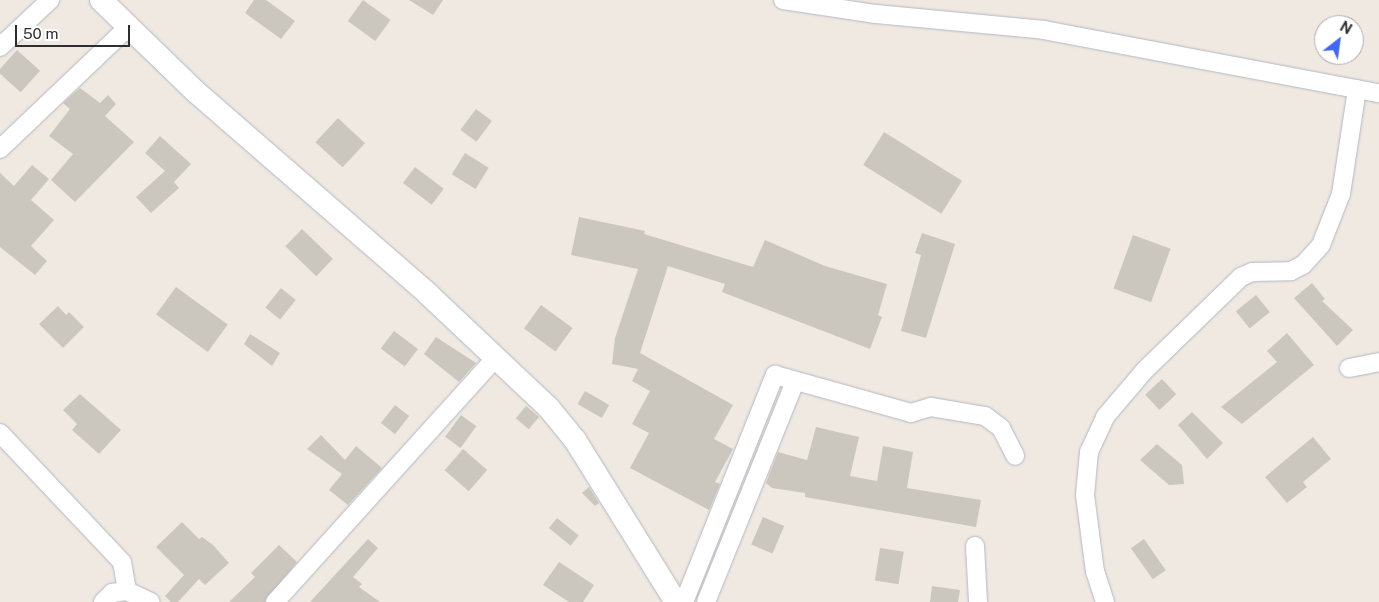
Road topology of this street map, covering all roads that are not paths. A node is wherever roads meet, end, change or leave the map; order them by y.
1 (50, 0) edge
2 (101, 0) edge
3 (783, 0) edge
4 (128, 27) junction
5 (0, 47) edge
6 (1357, 89) junction
7 (1379, 93) edge
8 (0, 149) edge
9 (496, 357) junction
10 (1379, 362) edge
11 (1349, 368) dead end
12 (795, 382) junction
13 (0, 433) edge
14 (1015, 456) dead end
15 (975, 546) dead end
16 (127, 591) junction
17 (103, 602) edge
18 (151, 602) edge
19 (275, 602) edge
20 (676, 602) edge
21 (684, 602) edge
22 (706, 602) edge
23 (978, 602) edge
24 (1105, 602) edge

1 - 5 street
2 - 4 street
3 - 6 street
4 - 8 street
4 - 9 street
6 - 7 street
6 - 24 street
9 - 19 street
9 - 20 street
10 - 11 street
12 - 14 street
12 - 21 street
12 - 22 street
13 - 16 street
15 - 23 street
16 - 17 street
16 - 18 street

